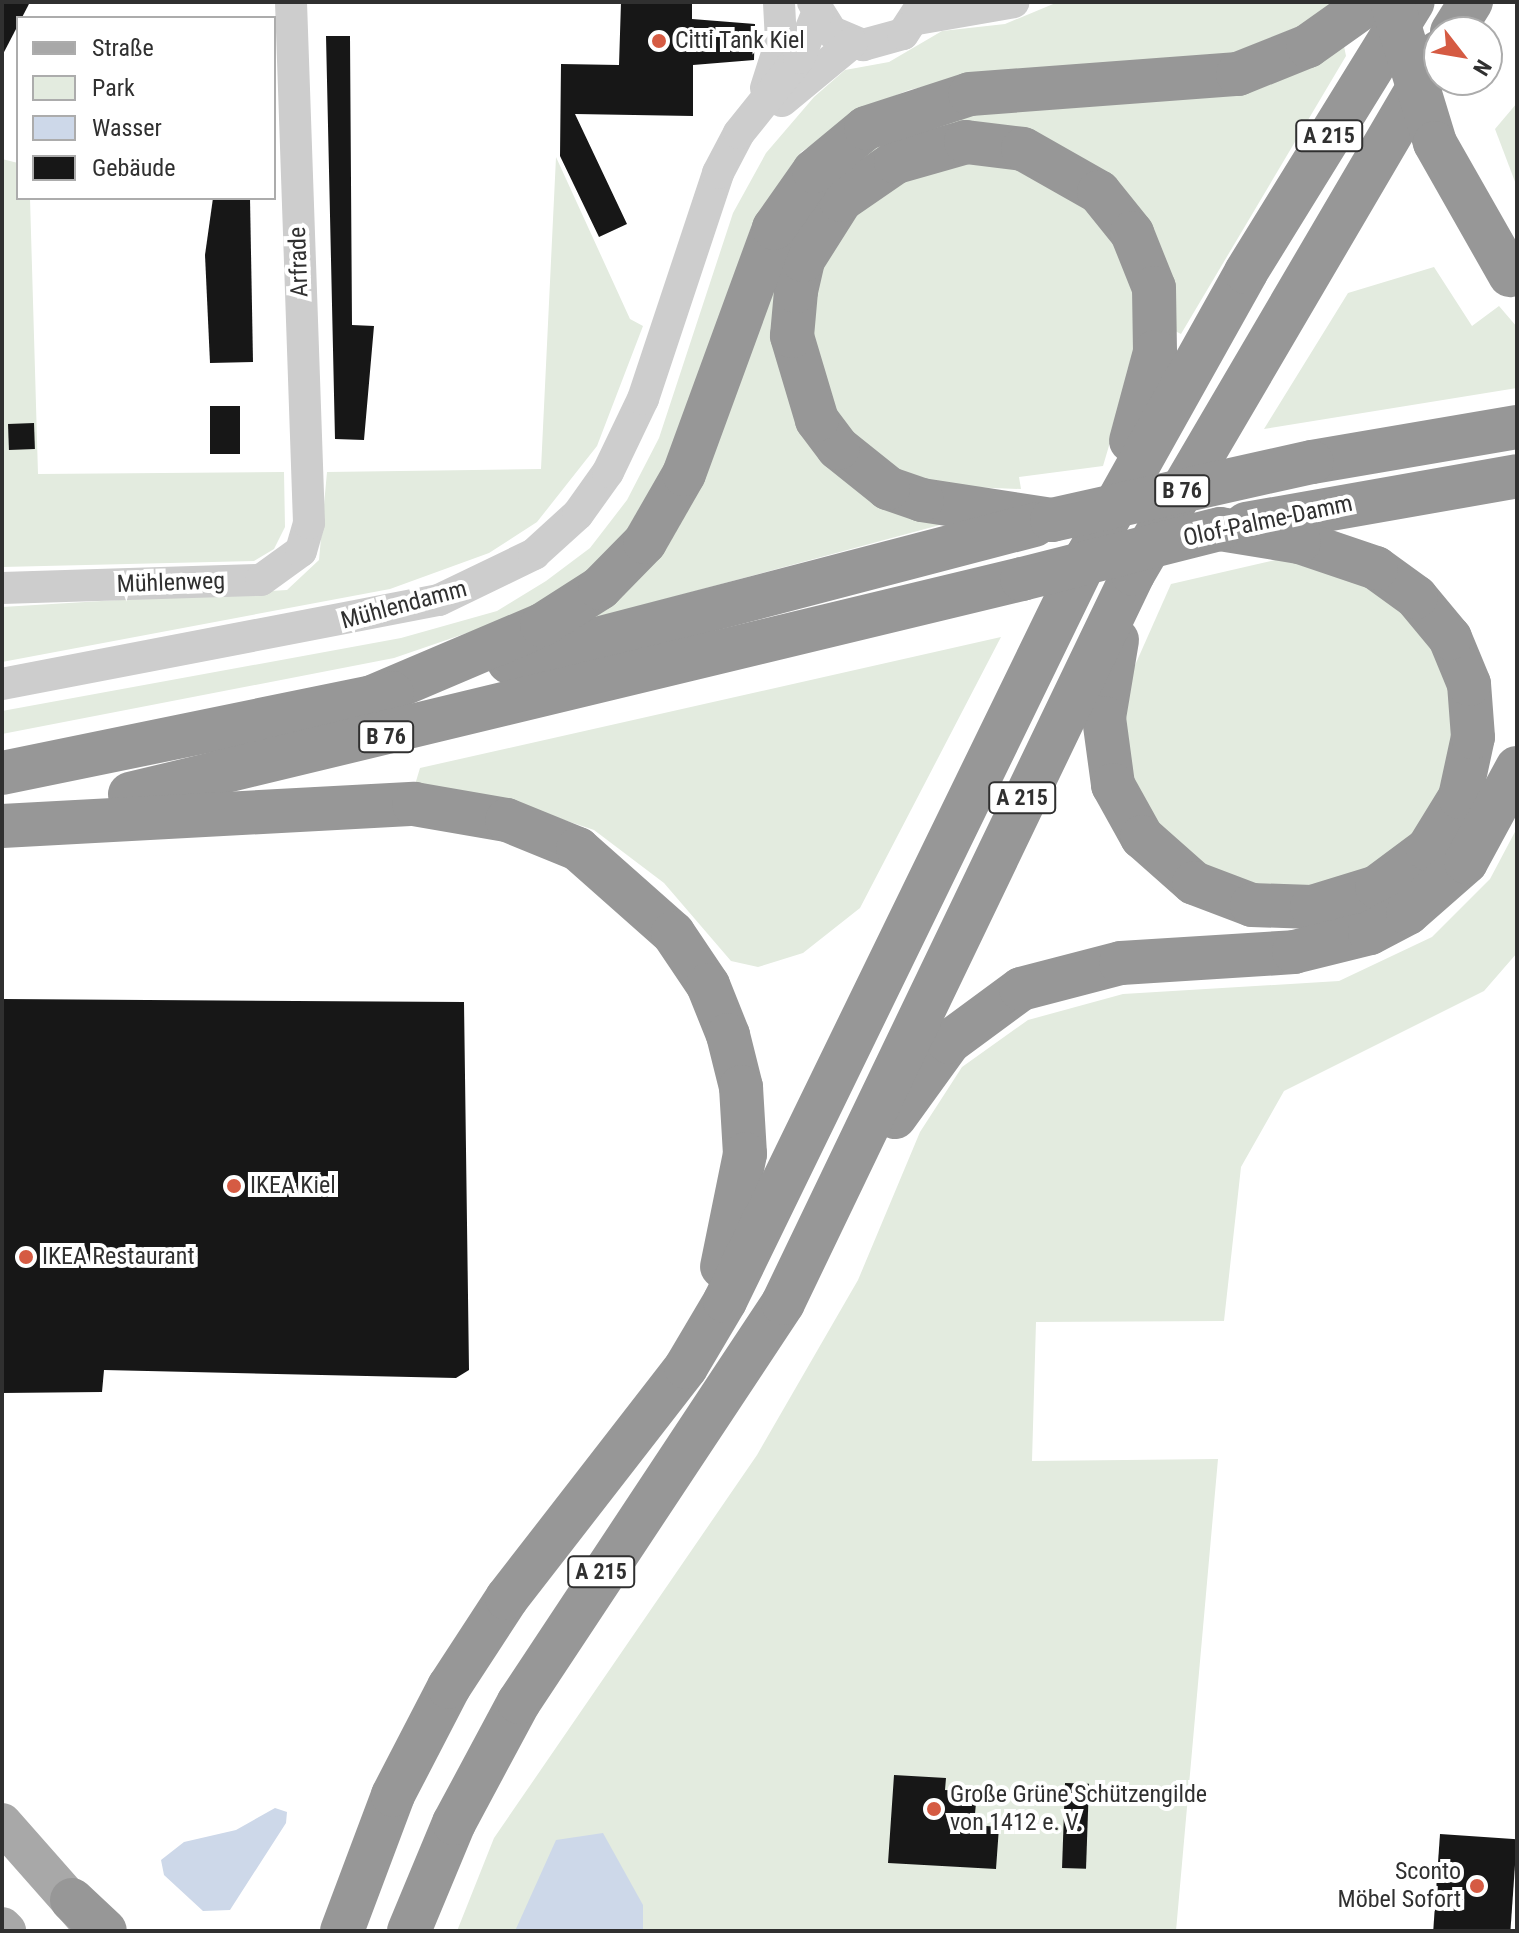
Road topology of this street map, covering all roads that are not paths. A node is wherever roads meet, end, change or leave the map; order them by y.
1 (291, 2) edge
2 (779, 2) edge
3 (1014, 2) edge
4 (1370, 2) edge
5 (1392, 2) edge
6 (1413, 2) edge
7 (815, 8) edge
8 (921, 10) edge
9 (852, 43) junction
10 (1423, 78) edge
11 (760, 106) junction
12 (1513, 280) edge
13 (1517, 427) edge
14 (1517, 476) edge
15 (1052, 520) junction
16 (309, 523) joint
17 (1275, 526) junction
18 (1088, 555) junction
19 (1133, 574) junction
20 (2, 588) edge
21 (2, 684) edge
22 (365, 700) junction
23 (1517, 768) edge
24 (2, 773) edge
25 (2, 816) edge
26 (2, 826) edge
27 (822, 1229) junction
28 (686, 1367) junction
29 (2, 1823) edge
30 (355, 1888) junction
31 (85, 1916) edge
32 (105, 1931) edge
33 (324, 1931) edge
34 (342, 1931) edge
35 (409, 1931) edge

1 - 16 street, Arfrade
2 - 11 street
3 - 8 street
4 - 22 highway
5 - 12 highway, bridge
6 - 18 highway, A 215
7 - 9 street, Mühlendamm
7 - 11 street, Mühlendamm
8 - 9 street
9 - 11 street
10 - 19 highway, A 215
11 - 21 street, Mühlendamm
13 - 15 highway, Olof-Palme-Damm / B 76, bridge
14 - 17 highway, Olof-Palme-Damm
15 - 18 highway
15 - 22 highway, B 76
16 - 20 street, Mühlenweg
17 - 19 highway
17 - 25 highway, Olof-Palme-Damm / B 76, bridge
18 - 28 highway, A 215
19 - 27 highway, A 215
22 - 24 highway, B 76
23 - 27 highway
26 - 28 highway
27 - 35 highway, A 215
28 - 30 highway
29 - 31 main road
30 - 33 highway
30 - 34 highway
31 - 32 highway

